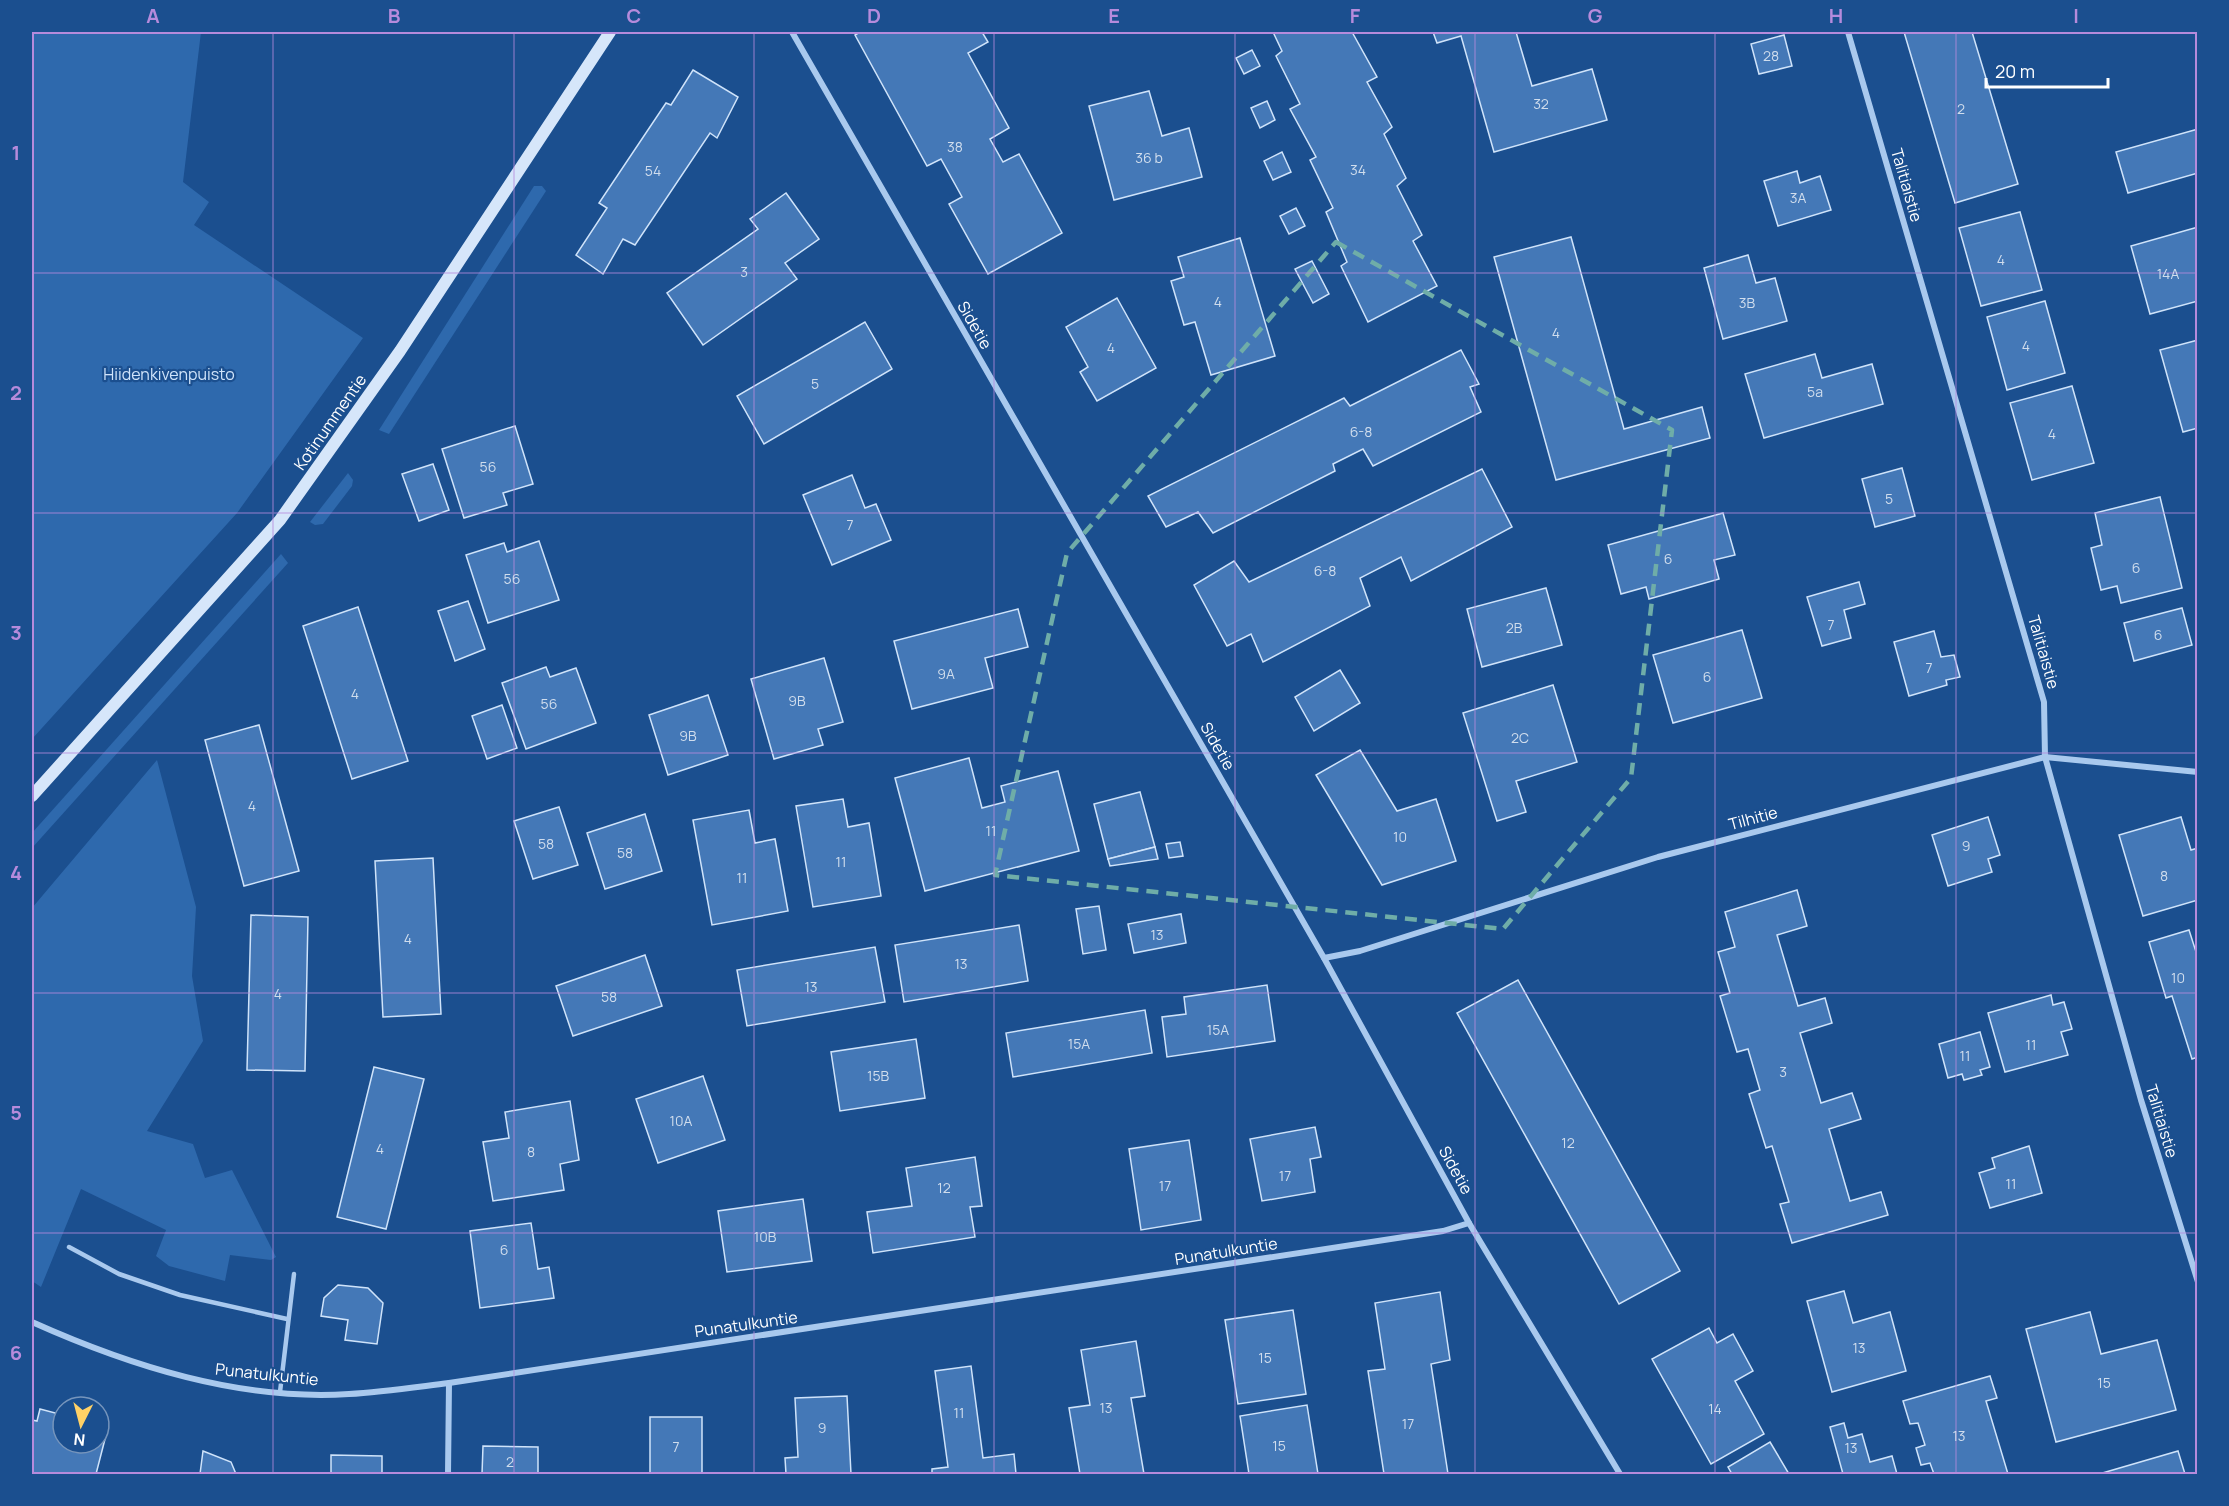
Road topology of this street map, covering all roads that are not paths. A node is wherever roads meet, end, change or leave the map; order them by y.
1 (610, 32) edge
2 (792, 32) edge
3 (1848, 32) edge
4 (2045, 757) junction
5 (2198, 772) edge
6 (32, 796) edge
7 (1324, 958) junction
8 (1469, 1223) junction
9 (69, 1247) dead end
10 (294, 1274) dead end
11 (2198, 1282) edge
12 (287, 1319) junction
13 (32, 1322) edge
14 (449, 1383) junction
15 (280, 1392) junction
16 (448, 1474) edge
17 (1620, 1474) edge

1 - 6 main road, Kotinummentie
2 - 7 street, Sidetie
3 - 4 street, Talitiaistie
4 - 5 street, Tilhitie
4 - 7 street, Tilhitie
4 - 11 street, Talitiaistie
7 - 8 street, Sidetie
8 - 14 street, Punatulkuntie
8 - 17 street, Sidetie
9 - 12 lane
10 - 12 lane
12 - 15 lane
13 - 15 street, Punatulkuntie
14 - 15 street, Punatulkuntie
14 - 16 street

